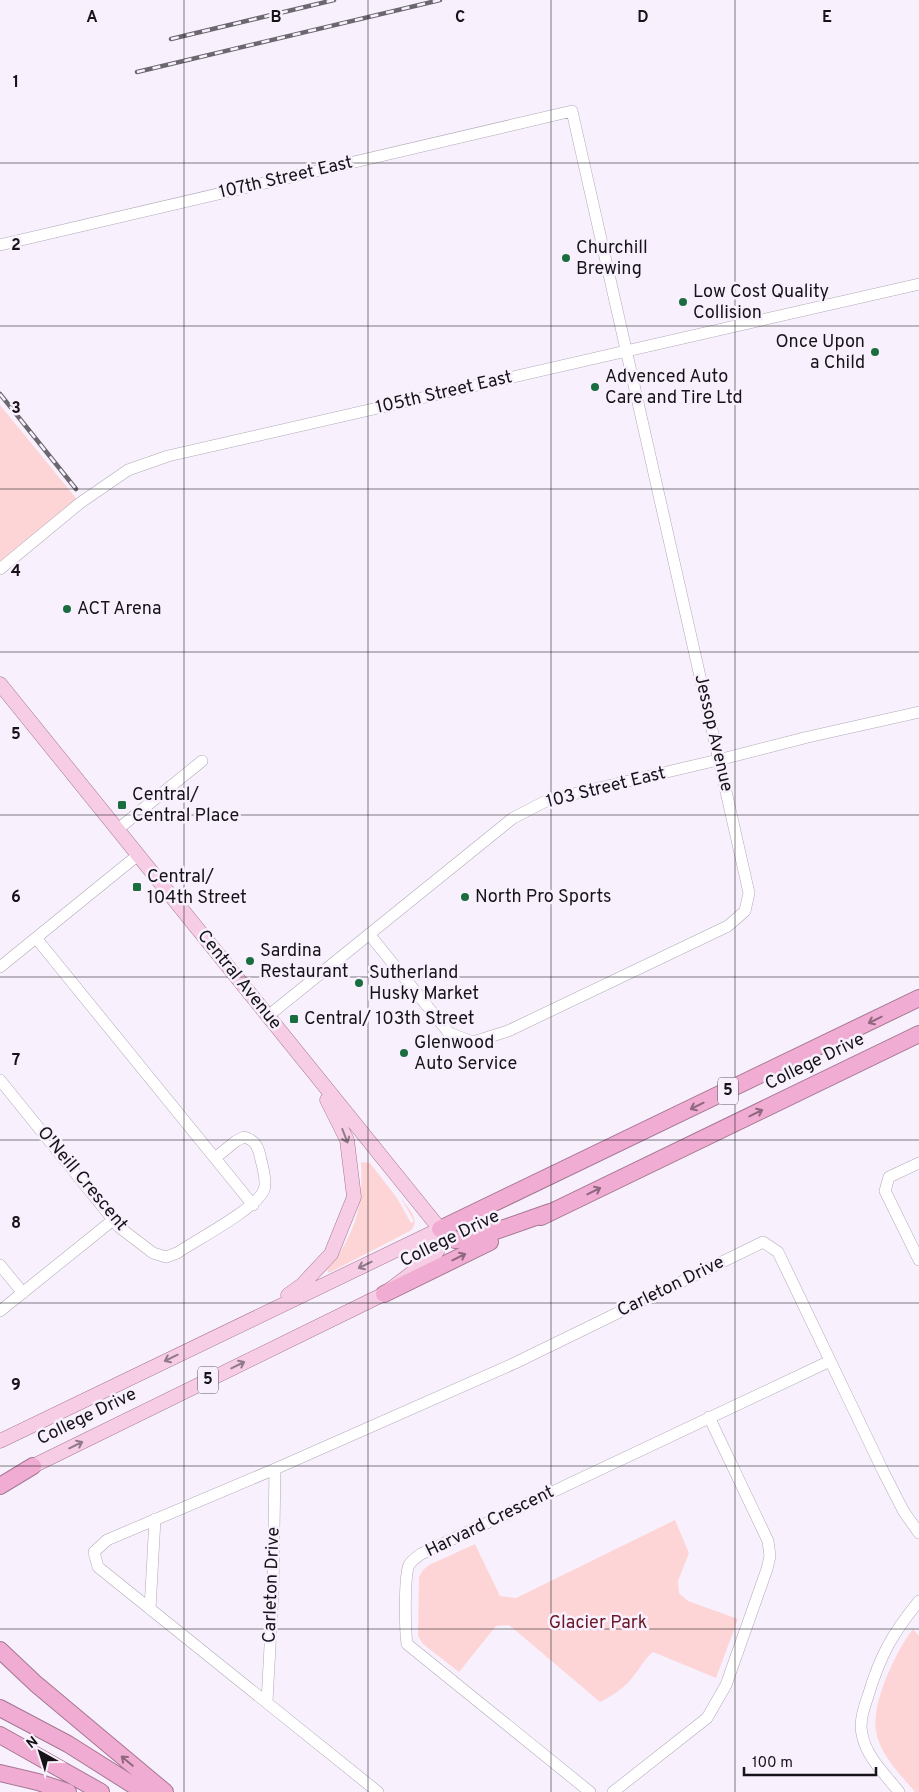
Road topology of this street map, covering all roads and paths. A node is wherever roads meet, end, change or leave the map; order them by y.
1 (572, 110) joint
2 (0, 245) edge
3 (919, 284) edge
4 (626, 351) junction
5 (0, 569) edge
6 (0, 684) edge
7 (919, 712) edge
8 (718, 760) junction
9 (202, 761) dead end
10 (118, 829) junction
11 (138, 855) junction
12 (369, 934) junction
13 (36, 938) junction
14 (0, 968) edge
15 (919, 998) edge
16 (268, 1016) junction
17 (919, 1034) edge
18 (316, 1076) junction
19 (0, 1080) edge
20 (214, 1158) junction
21 (919, 1163) edge
22 (253, 1205) junction
23 (550, 1212) junction
24 (113, 1220) junction
25 (440, 1229) junction
26 (919, 1260) edge
27 (0, 1265) edge
28 (23, 1293) junction
29 (384, 1294) junction
30 (0, 1311) edge
31 (247, 1322) junction
32 (830, 1361) junction
33 (709, 1417) junction
34 (0, 1441) edge
35 (33, 1466) joint
36 (275, 1469) junction
37 (0, 1484) edge
38 (155, 1519) junction
39 (919, 1533) edge
40 (919, 1602) edge
41 (150, 1609) junction
42 (0, 1650) edge
43 (267, 1702) junction
44 (0, 1708) edge
45 (0, 1735) edge
46 (0, 1773) edge
47 (68, 1792) edge
48 (101, 1792) edge
49 (144, 1792) edge
50 (164, 1792) edge
51 (378, 1792) edge
52 (590, 1792) edge
53 (613, 1792) edge
54 (900, 1792) edge

1 - 2 street, 107th Street East
1 - 4 street, Jessop Avenue
3 - 4 street, 105th Street East
4 - 5 street, 105th Street East
4 - 8 street, Jessop Avenue
6 - 10 main road, Central Avenue
7 - 8 street, 103 Street East
8 - 12 street, 103 Street East
8 - 12 street, Jessop Avenue
9 - 10 street
10 - 11 main road, Central Avenue
11 - 13 street
11 - 16 main road, Central Avenue
12 - 16 street, 103 Street East
13 - 14 street
13 - 20 street
15 -> 25 highway, College Drive / 5
16 - 18 main road, Central Avenue
23 -> 17 highway, College Drive / 5
18 - 25 main road, Central Avenue
18 -> 31 main road
19 - 24 street, O'Neill Crescent
20 - 22 street
20 - 22 street, O'Neill Crescent
21 - 26 street
22 - 24 street, O'Neill Crescent
23 - 25 highway
29 -> 23 highway, College Drive / 5
24 - 28 street
25 - 29 main road
25 -> 31 main road, College Drive / 5
27 - 28 street
28 - 30 street
35 -> 29 main road, College Drive / 5
31 -> 34 main road, College Drive / 5
32 - 33 street, Harvard Crescent
32 - 36 street, Carleton Drive
32 - 39 street, Carleton Drive
33 - 52 street, Harvard Crescent
33 - 53 street
35 - 37 highway
36 - 38 street, Carleton Drive
36 - 43 street, Carleton Drive
38 - 41 street
38 - 41 street, Carleton Drive
40 - 54 street
41 - 43 street, Carleton Drive
50 -> 42 highway
43 - 51 street, Carleton Drive
44 - 49 highway
45 - 48 highway
46 - 47 highway

